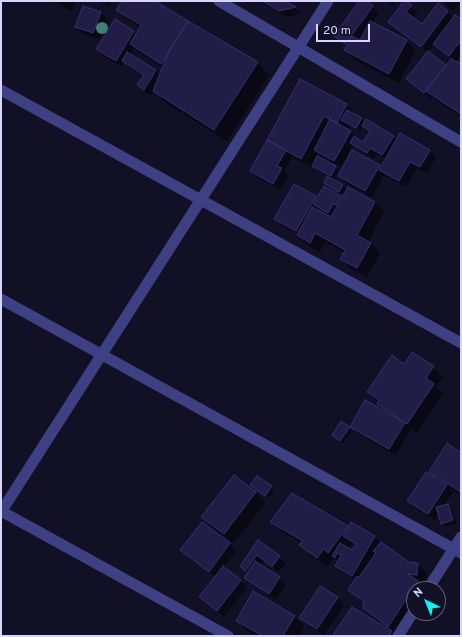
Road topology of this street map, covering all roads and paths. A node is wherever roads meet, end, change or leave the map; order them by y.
1 (219, 1) edge
2 (328, 1) edge
3 (298, 48) junction
4 (1, 90) edge
5 (461, 142) edge
6 (201, 200) junction
7 (1, 300) edge
8 (461, 343) edge
9 (102, 355) junction
10 (1, 511) edge
11 (461, 537) edge
12 (457, 550) edge
13 (434, 581) edge
14 (407, 621) edge
15 (228, 636) edge
16 (398, 636) edge

1 - 3 street
2 - 3 street
3 - 5 street
3 - 6 street
4 - 6 street
6 - 8 street
6 - 9 street
7 - 9 street
9 - 10 street
9 - 12 street
10 - 15 street
11 - 12 street
12 - 13 street
14 - 16 street

